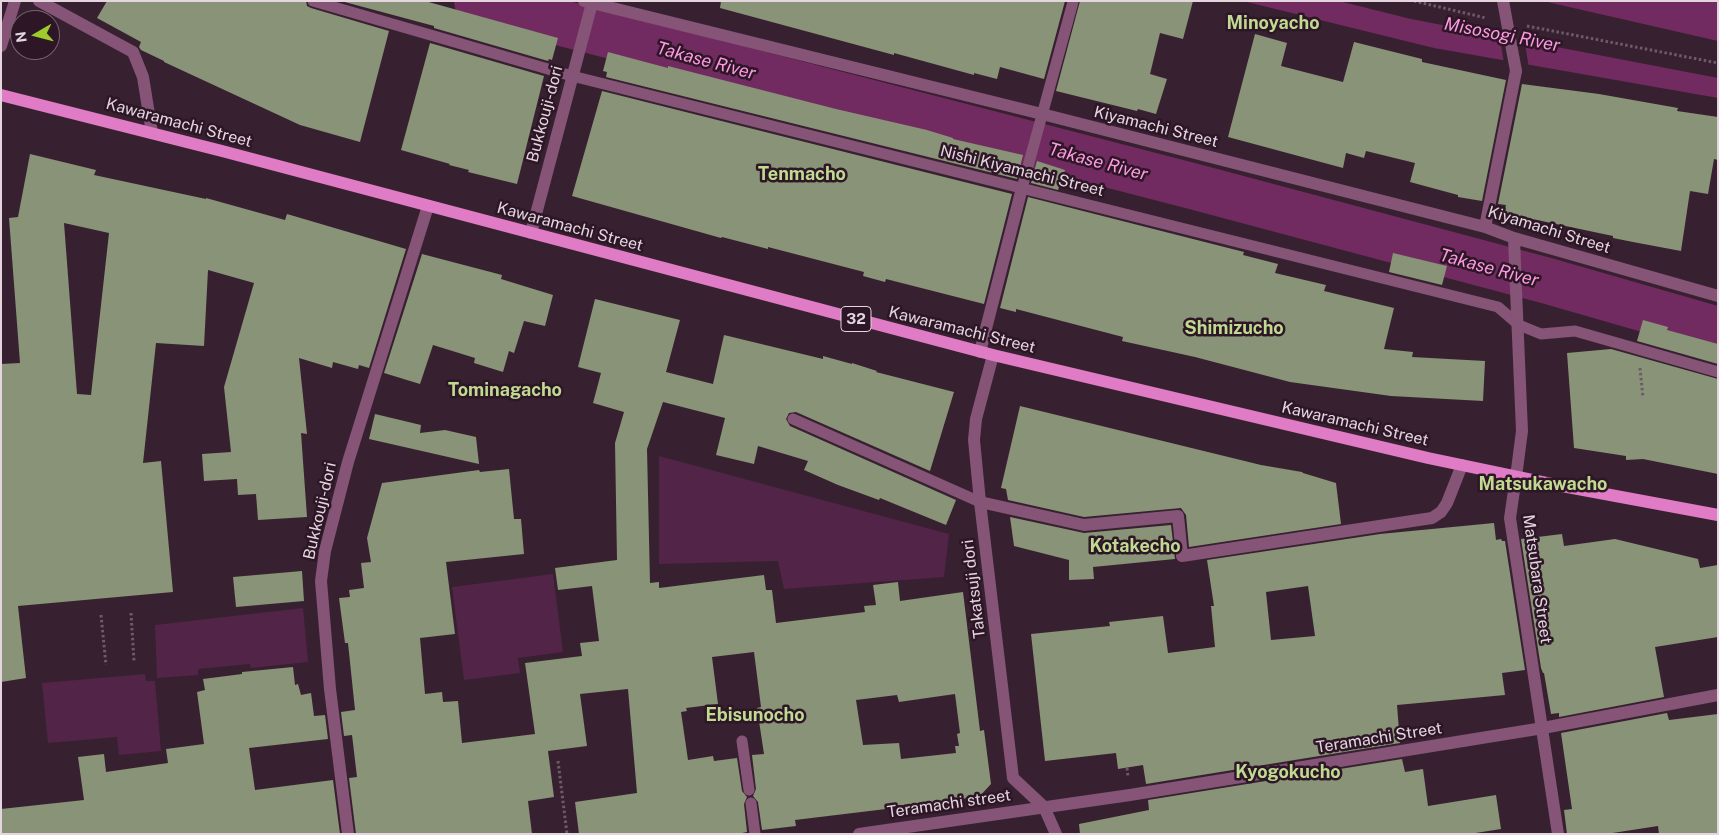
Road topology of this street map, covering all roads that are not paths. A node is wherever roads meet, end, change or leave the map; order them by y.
1 (15, 1) edge
2 (39, 1) edge
3 (312, 1) edge
4 (1503, 1) edge
5 (588, 2) edge
6 (1073, 2) edge
7 (1, 46) edge
8 (574, 71) junction
9 (1, 96) edge
10 (1042, 114) junction
11 (152, 133) junction
12 (1022, 188) junction
13 (428, 206) junction
14 (1485, 227) junction
15 (531, 233) junction
16 (1514, 238) junction
17 (1718, 296) edge
18 (1519, 325) junction
19 (980, 352) junction
20 (993, 355) junction
21 (1718, 372) edge
22 (793, 420) dead end
23 (1462, 465) junction
24 (1516, 477) junction
25 (980, 502) junction
26 (1718, 515) edge
27 (1718, 695) edge
28 (1543, 728) junction
29 (742, 741) dead end
30 (749, 790) dead end
31 (751, 803) dead end
32 (1044, 807) junction
33 (348, 834) edge
34 (755, 834) edge
35 (859, 834) edge
36 (1056, 834) edge
37 (1558, 834) edge

1 - 7 street
2 - 11 street
3 - 8 lane, Nishi Kiyamachi Street
4 - 14 street, bridge
5 - 8 street, Bukkouji-dori
5 - 10 street, Kiyamachi Street
6 - 10 lane
8 - 12 lane, Nishi Kiyamachi Street
8 - 15 street, Bukkouji-dori
9 - 11 main road, Kawaramachi Street / 32
10 - 12 lane
10 - 14 street, Kiyamachi Street
11 - 13 main road, Kawaramachi Street / 32
12 - 18 lane, Nishi Kiyamachi Street
12 - 19 street
13 - 15 main road, Kawaramachi Street / 32
13 - 33 street, Bukkouji-dori
14 - 16 street, Kiyamachi Street
15 - 19 main road, Kawaramachi Street / 32
16 - 17 street, Kiyamachi Street
16 - 18 street, Matsubara Street
18 - 21 lane, Nishi Kiyamachi Street
18 - 24 street, Matsubara Street
19 - 20 main road, Kawaramachi Street / 32
20 - 23 main road, Kawaramachi Street / 32
20 - 25 street, Takatsuji dori
22 - 25 lane
23 - 24 main road, Kawaramachi Street / 32
23 - 25 street
24 - 26 main road, Kawaramachi Street / 32
24 - 28 street, Matsubara Street
25 - 32 street, Takatsuji dori
27 - 28 street, Teramachi Street
28 - 32 street, Teramachi Street
28 - 37 street, Matsubara Street
29 - 30 lane
31 - 34 lane
32 - 35 street, Teramachi street
32 - 36 street

